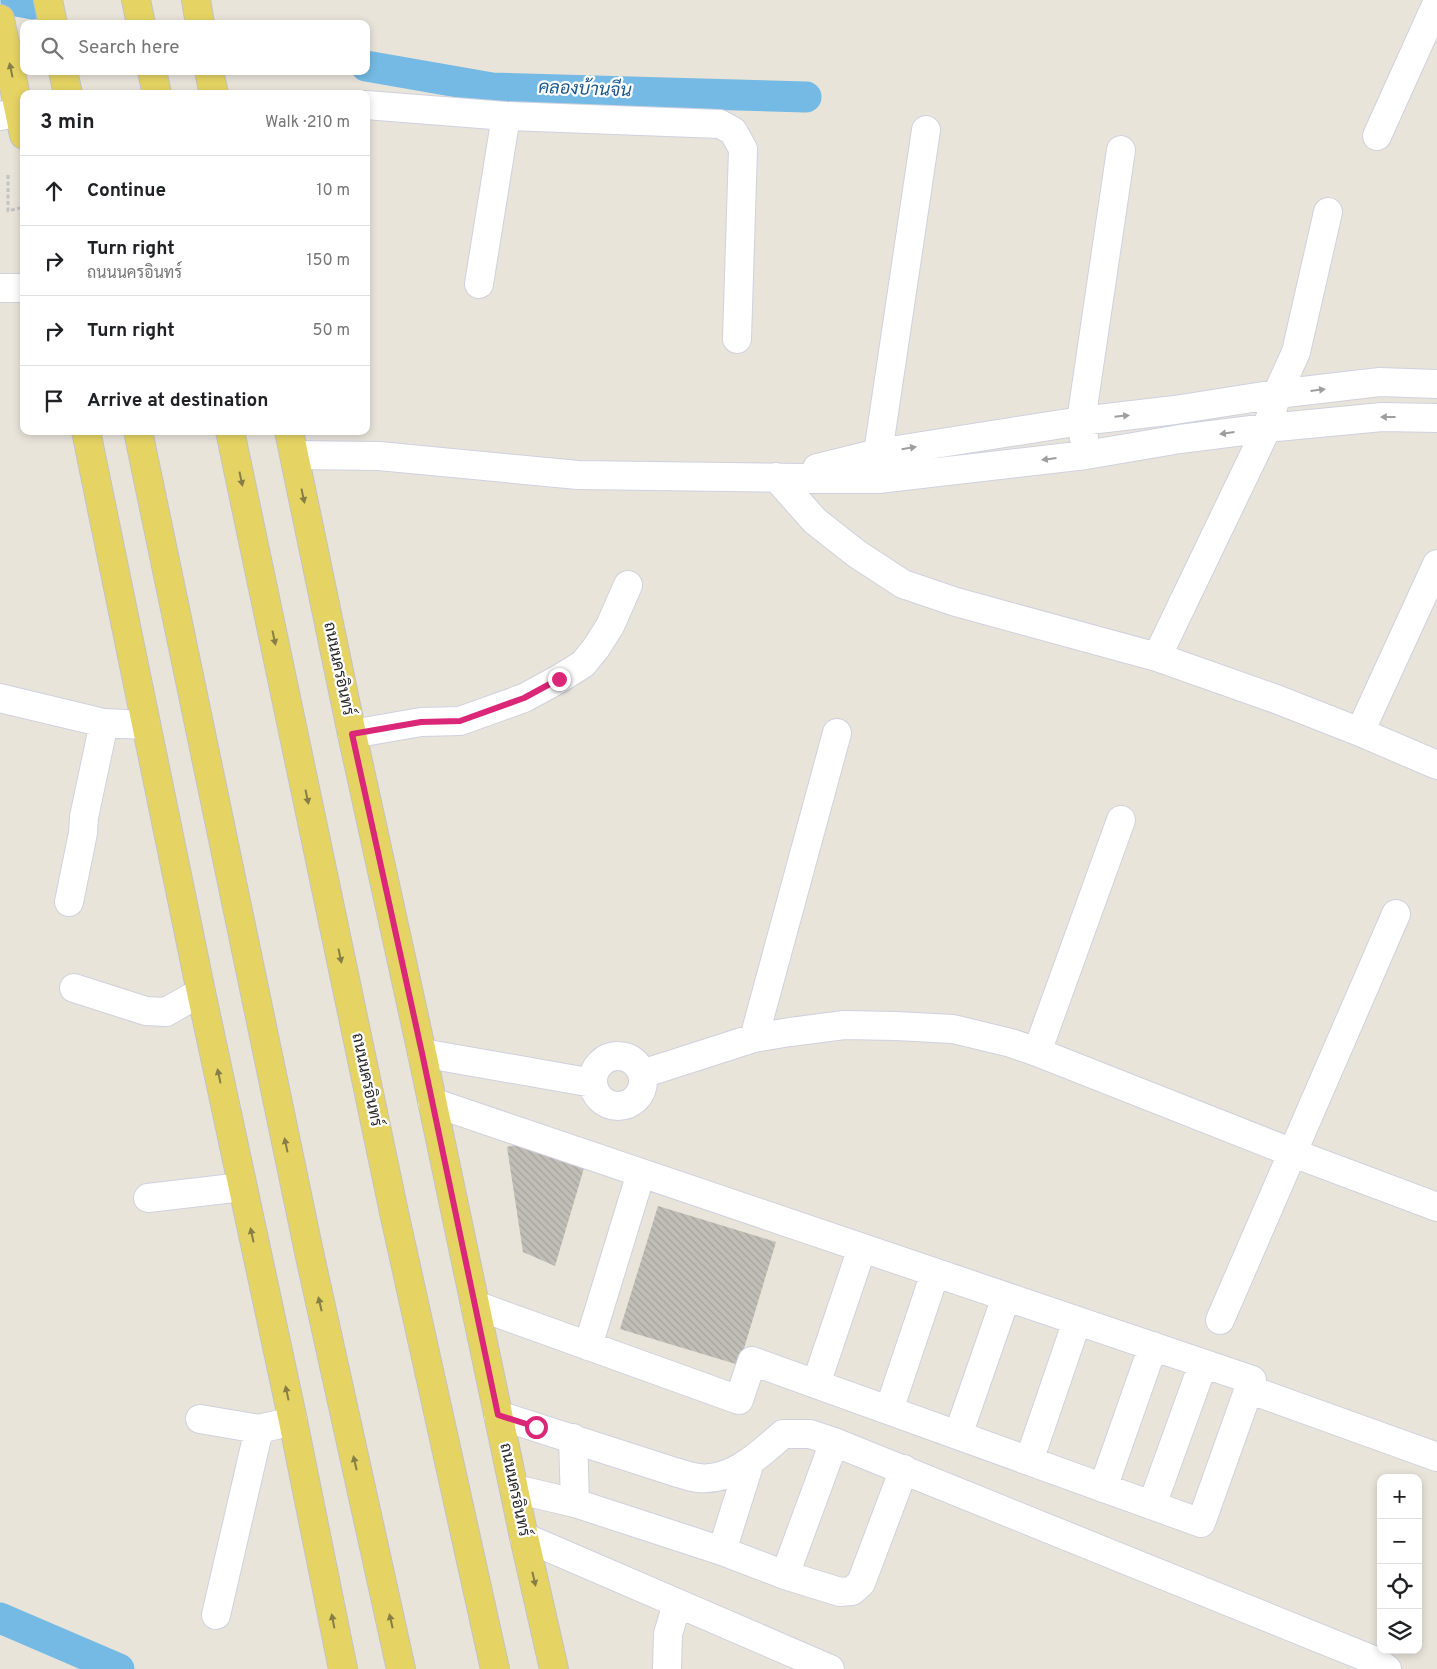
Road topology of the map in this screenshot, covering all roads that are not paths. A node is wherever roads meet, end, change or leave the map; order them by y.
1 (48, 0) edge
2 (136, 0) edge
3 (196, 0) edge
4 (1437, 2) edge
5 (0, 19) edge
6 (52, 20) edge
7 (141, 20) edge
8 (199, 20) edge
9 (64, 75) edge
10 (153, 75) edge
11 (210, 75) edge
12 (67, 90) edge
13 (156, 90) edge
14 (213, 90) edge
15 (370, 105) edge
16 (506, 116) junction
17 (14, 121) edge
18 (926, 130) dead end
19 (1377, 136) dead end
20 (1121, 150) dead end
21 (1328, 212) dead end
22 (479, 284) dead end
23 (0, 288) edge
24 (20, 288) edge
25 (737, 339) dead end
26 (1437, 384) edge
27 (1277, 394) junction
28 (1437, 418) edge
29 (1081, 420) junction
30 (1267, 428) junction
31 (87, 435) edge
32 (139, 435) edge
33 (231, 435) edge
34 (292, 443) edge
35 (1086, 455) junction
36 (878, 466) junction
37 (776, 477) junction
38 (1437, 564) edge
39 (628, 585) dead end
40 (1157, 658) junction
41 (0, 698) edge
42 (104, 723) junction
43 (146, 725) junction
44 (1360, 732) junction
45 (837, 733) dead end
46 (352, 734) junction
47 (1437, 765) edge
48 (1121, 820) dead end
49 (69, 902) dead end
50 (1396, 914) dead end
51 (74, 988) dead end
52 (201, 992) junction
53 (754, 1038) junction
54 (1037, 1052) junction
55 (422, 1053) junction
56 (642, 1074) junction
57 (593, 1083) junction
58 (432, 1102) junction
59 (1293, 1153) junction
60 (641, 1172) junction
61 (242, 1187) junction
62 (148, 1198) dead end
63 (1437, 1207) edge
64 (862, 1248) junction
65 (935, 1272) junction
66 (1006, 1297) junction
67 (475, 1305) junction
68 (1220, 1320) dead end
69 (1077, 1321) junction
70 (588, 1346) junction
71 (1153, 1346) junction
72 (1203, 1364) junction
73 (816, 1384) junction
74 (1248, 1389) junction
75 (889, 1410) junction
76 (498, 1415) junction
77 (200, 1419) dead end
78 (293, 1421) junction
79 (259, 1429) junction
80 (958, 1435) junction
81 (573, 1438) junction
82 (834, 1442) junction
83 (1437, 1457) edge
84 (1029, 1461) junction
85 (750, 1462) junction
86 (904, 1469) junction
87 (1103, 1488) junction
88 (515, 1490) junction
89 (575, 1503) junction
90 (1152, 1506) junction
91 (524, 1537) junction
92 (722, 1551) junction
93 (785, 1575) junction
94 (677, 1604) junction
95 (216, 1615) dead end
96 (343, 1669) edge
97 (401, 1669) edge
98 (495, 1669) edge
99 (554, 1669) edge
100 (667, 1669) edge
101 (830, 1669) edge
102 (1387, 1669) edge

1 - 6 main road
2 - 7 main road
3 - 8 main road
4 - 19 street
17 -> 5 main road
9 - 12 main road
10 - 13 main road
11 - 14 main road
15 - 16 street
16 - 22 street
16 - 25 street
18 - 36 street
20 - 29 street
21 - 27 street
23 - 24 street
27 -> 26 street
29 -> 27 street
27 - 30 street
28 -> 30 street
29 - 35 street
36 -> 29 street
30 -> 35 street
30 - 40 street
31 - 43 main road
97 -> 32 main road
33 -> 98 main road, ถนนนครอินทร์
34 - 37 street
34 -> 46 main road, ถนนนครอินทร์
35 -> 36 street
36 - 37 street
37 - 40 street
38 - 44 street
39 - 46 street
40 - 44 street
41 - 42 street
42 - 43 street
42 - 49 street
43 - 52 main road
44 - 47 street
45 - 53 street
46 - 55 main road, ถนนนครอินทร์
48 - 54 street
50 - 59 street
51 - 52 street
61 -> 52 main road
53 - 54 street
53 - 56 street
54 - 59 street
55 - 57 street
55 - 58 main road, ถนนนครอินทร์
56 - 57 street
56 - 57 street
58 - 60 street
58 - 67 main road, ถนนนครอินทร์
59 - 63 street
59 - 68 street
60 - 64 street
60 - 70 street
61 - 62 street
78 -> 61 main road
64 - 65 street
64 - 73 street
65 - 66 street
65 - 75 street
66 - 69 street
66 - 80 street
67 - 70 street
67 - 76 main road, ถนนนครอินทร์
69 - 71 street
69 - 84 street
70 - 73 street
71 - 72 street
71 - 87 street
72 - 74 street
72 - 90 street
73 - 75 street
74 - 83 street
74 - 90 street
75 - 80 street
76 - 81 street
76 - 88 main road, ถนนนครอินทร์
77 - 79 street
78 - 79 street
96 -> 78 main road
79 - 95 street
80 - 84 street
81 - 85 street
81 - 89 street
82 - 85 street
82 - 86 street
82 - 93 street
84 - 87 street
85 - 92 street
86 - 93 street
86 - 102 street
87 - 90 street
88 - 89 street
88 - 91 main road, ถนนนครอินทร์
89 - 92 street
91 - 94 street
91 -> 99 main road, ถนนนครอินทร์
92 - 93 street
94 - 100 street
94 - 101 street

